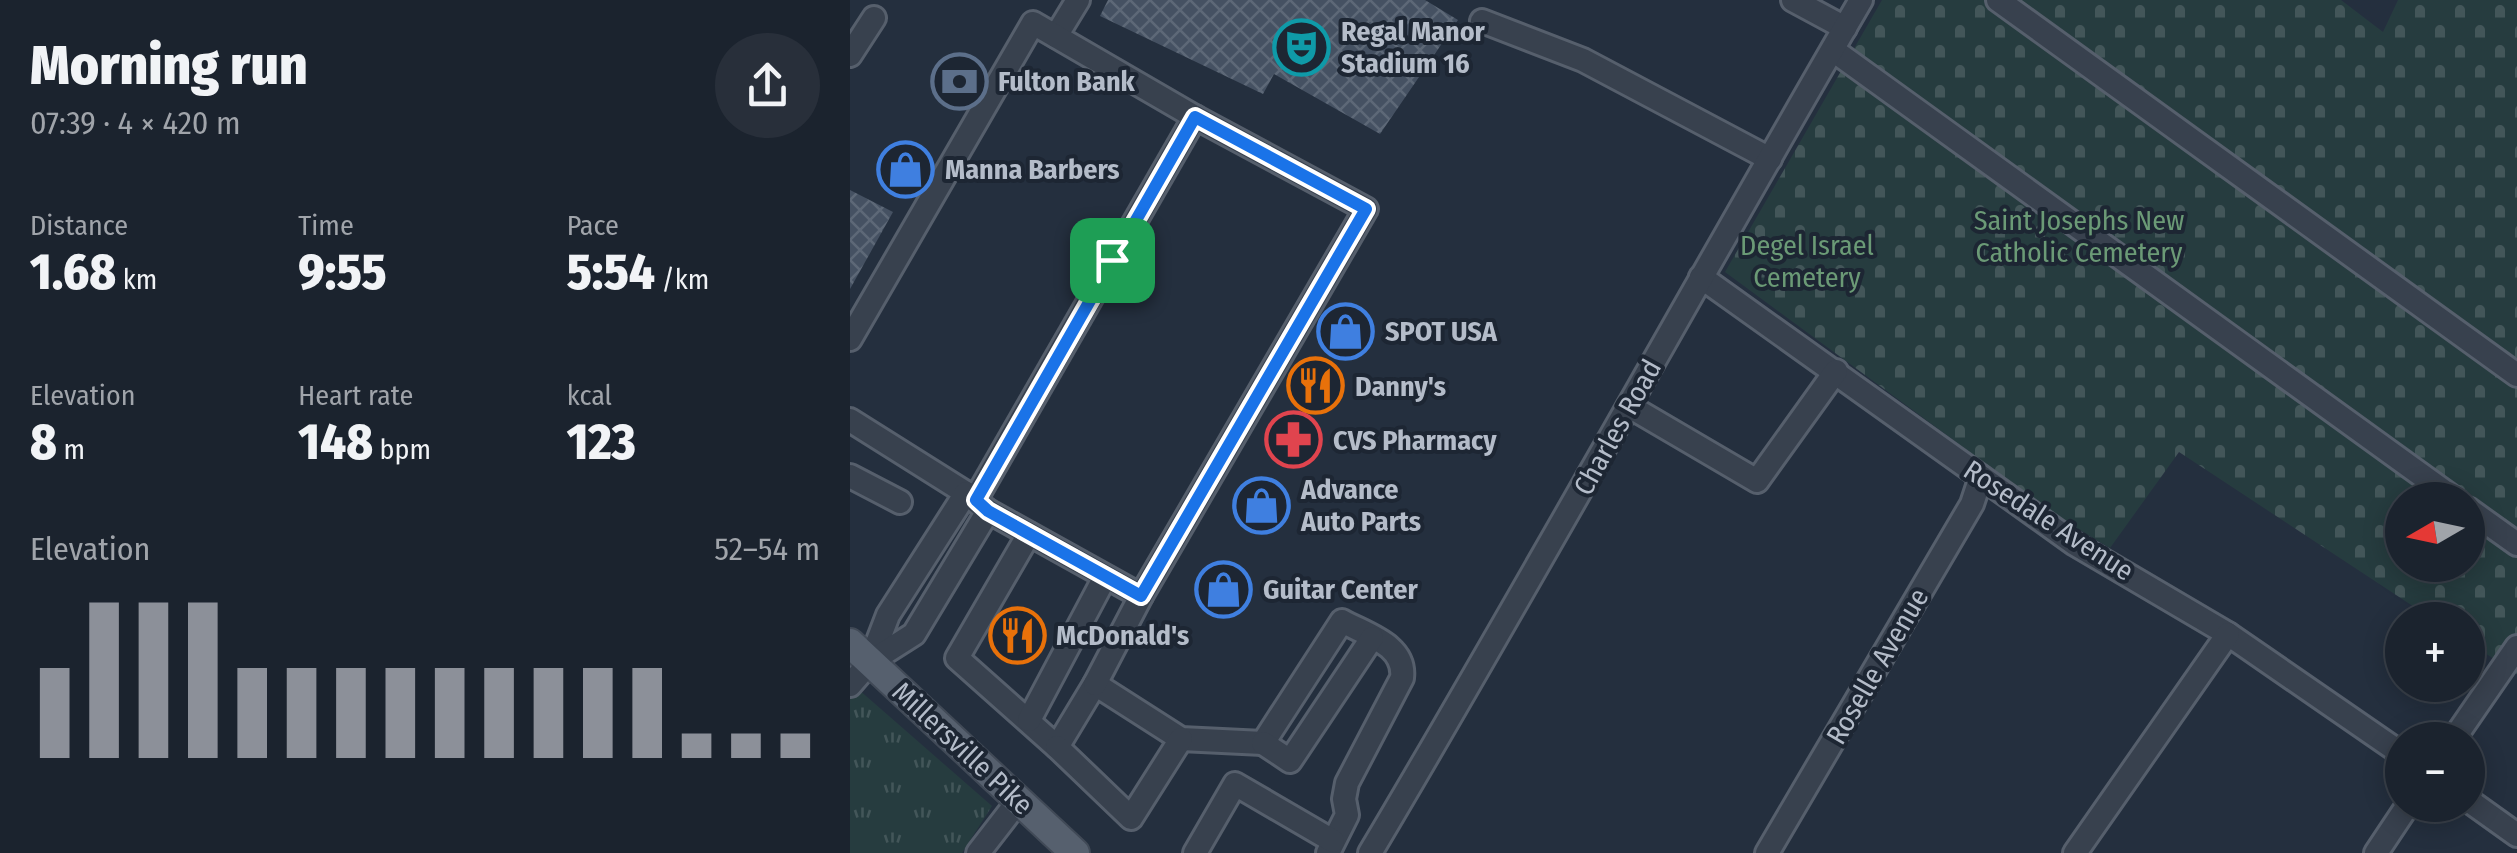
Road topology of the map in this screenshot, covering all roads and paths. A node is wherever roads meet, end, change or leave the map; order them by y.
1 (1078, 0) edge
2 (1793, 0) edge
3 (1862, 0) edge
4 (1998, 0) edge
5 (874, 18) dead end
6 (1482, 21) dead end
7 (1845, 28) junction
8 (1056, 36) junction
9 (1834, 50) junction
10 (850, 54) edge
11 (1195, 117) junction
12 (1770, 159) junction
13 (1701, 277) junction
14 (850, 340) edge
15 (1836, 372) junction
16 (2517, 375) edge
17 (1630, 406) junction
18 (850, 420) edge
19 (850, 476) edge
20 (1981, 477) junction
21 (2431, 482) edge
22 (976, 501) junction
23 (900, 502) dead end
24 (2485, 520) edge
25 (1029, 534) junction
26 (2517, 544) edge
27 (1105, 577) junction
28 (1141, 596) junction
29 (2228, 634) junction
30 (1372, 638) junction
31 (2517, 647) edge
32 (860, 652) edge
33 (1096, 684) junction
34 (850, 685) edge
35 (1029, 720) junction
36 (2465, 722) edge
37 (1182, 739) junction
38 (2385, 742) edge
39 (1263, 743) junction
40 (1057, 748) junction
41 (1019, 800) junction
42 (2485, 812) edge
43 (2397, 822) edge
44 (2517, 835) edge
45 (1331, 847) edge
46 (978, 853) edge
47 (1076, 853) edge
48 (1195, 853) edge
49 (1370, 853) edge
50 (1767, 853) edge
51 (2075, 853) edge
52 (2376, 853) edge

1 - 8 street
2 - 7 street
3 - 7 street, Charles Road
4 - 16 street
5 - 10 street
6 - 12 street
7 - 9 street, Charles Road
8 - 11 street
8 - 14 street
9 - 12 street, Charles Road
9 - 21 street
11 - 22 street
11 - 28 street
12 - 13 street, Charles Road
13 - 15 street, Rosedale Avenue
13 - 17 street, Charles Road
15 - 17 street
15 - 20 street, Rosedale Avenue
17 - 49 street, Charles Road
18 - 22 street
19 - 23 street
20 - 29 street, Rosedale Avenue
20 - 50 street, Roselle Avenue
22 - 25 street
22 - 32 street
24 - 26 street
25 - 27 street
25 - 35 street
27 - 28 street
27 - 35 street
28 - 33 street
29 - 38 street, Rosedale Avenue
29 - 51 street
30 - 39 street
30 - 39 street
30 - 45 street
31 - 36 street
32 - 34 street
32 - 41 main road, Millersville Pike
33 - 37 street
33 - 40 street
35 - 40 street
37 - 39 street
37 - 40 street
41 - 46 street
41 - 47 main road, Millersville Pike
42 - 44 street
43 - 52 street
45 - 48 street

